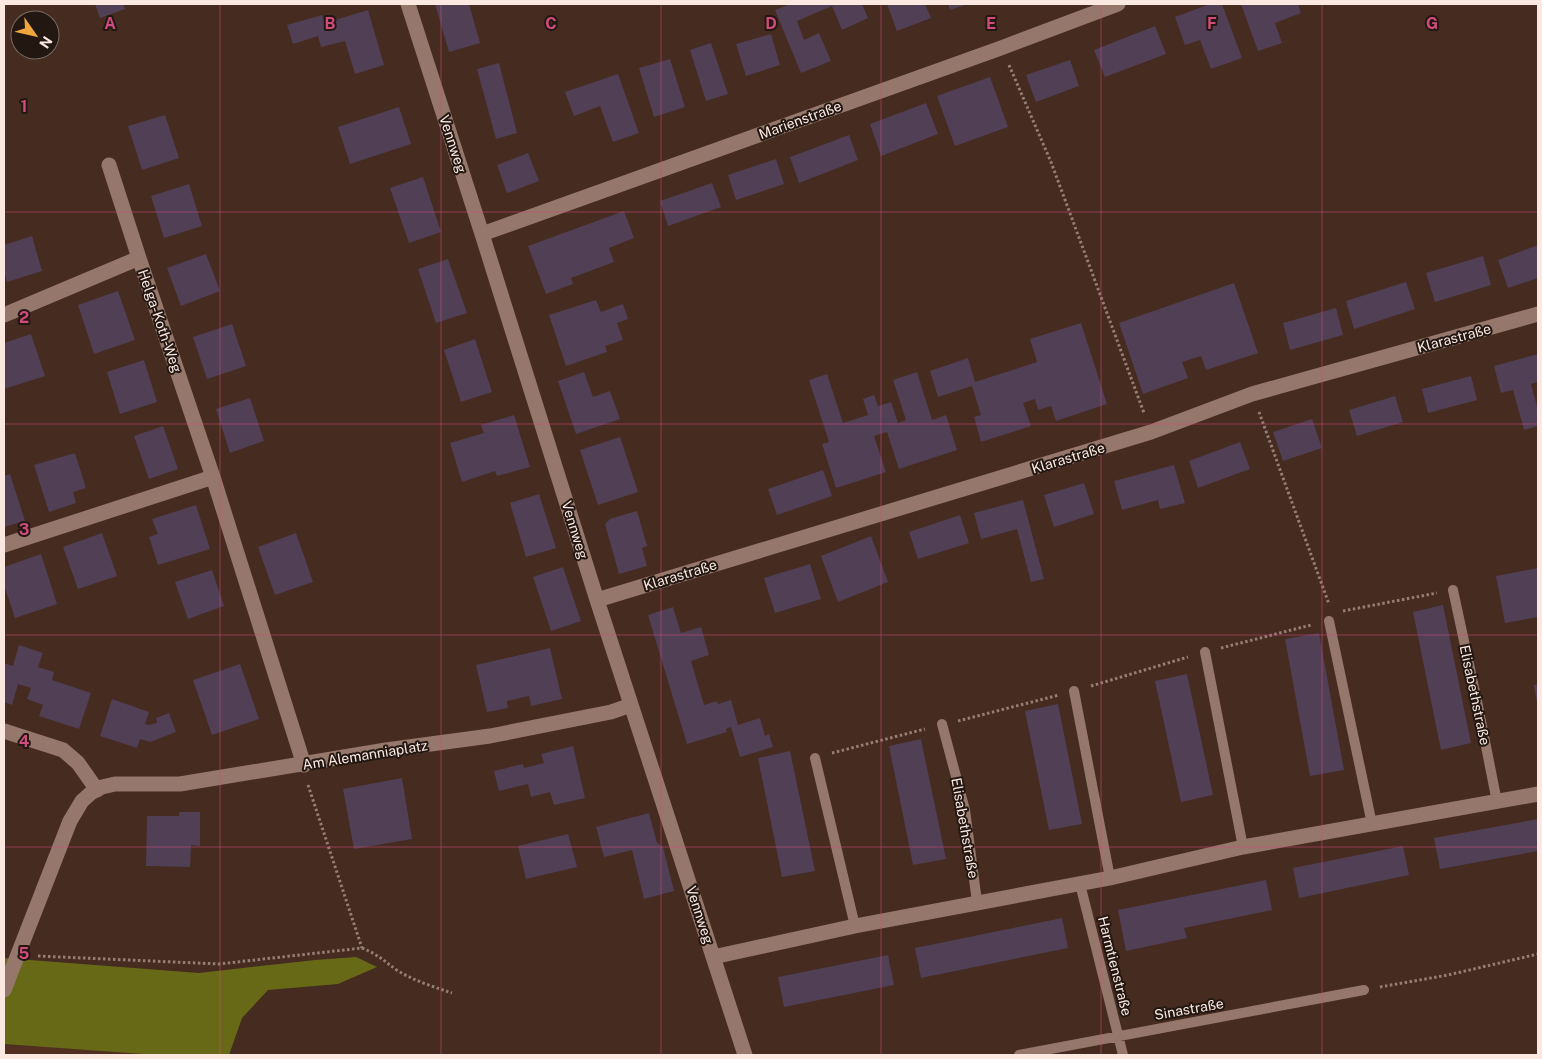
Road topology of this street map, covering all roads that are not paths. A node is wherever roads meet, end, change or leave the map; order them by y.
1 (408, 4) edge
2 (1118, 4) edge
3 (109, 165) dead end
4 (482, 234) junction
5 (139, 258) junction
6 (1538, 314) edge
7 (4, 315) edge
8 (213, 477) junction
9 (4, 545) edge
10 (1452, 590) road end
11 (597, 600) junction
12 (1331, 617) road end
13 (1205, 652) road end
14 (1074, 691) road end
15 (631, 706) junction
16 (942, 724) road end
17 (4, 731) edge
18 (814, 758) road end
19 (304, 765) junction
20 (97, 790) junction
21 (1538, 794) edge
22 (1497, 802) junction
23 (1372, 824) junction
24 (1243, 847) junction
25 (1110, 878) junction
26 (1080, 884) junction
27 (978, 902) junction
28 (855, 926) junction
29 (713, 957) junction
30 (4, 990) edge
31 (1364, 990) road end
32 (1118, 1036) junction
33 (745, 1055) edge
34 (1018, 1055) edge
35 (1123, 1055) edge

1 - 4 street, Vennweg
2 - 4 street, Marienstraße
3 - 5 street, Helga-Koth-Weg
4 - 11 street, Vennweg
5 - 7 street
5 - 8 street, Helga-Koth-Weg
6 - 11 street, Klarastraße
8 - 9 street
8 - 19 street, Helga-Koth-Weg
10 - 22 lane, Elisabethstraße
11 - 15 street, Vennweg
12 - 23 lane
13 - 24 lane
14 - 25 lane
15 - 19 street, Am Alemanniaplatz
15 - 29 street, Vennweg
16 - 27 lane, Elisabethstraße
17 - 20 street
18 - 28 lane
19 - 20 street, Am Alemanniaplatz
20 - 30 street, Am Alemanniaplatz
21 - 22 street
22 - 23 street
23 - 24 street
24 - 25 street
25 - 26 street
26 - 27 street
26 - 32 lane, Harmtienstraße
27 - 28 street
28 - 29 street
29 - 33 street, Vennweg
31 - 32 lane, Sinastraße
32 - 34 lane, Sinastraße
32 - 35 lane, Harmtienstraße

